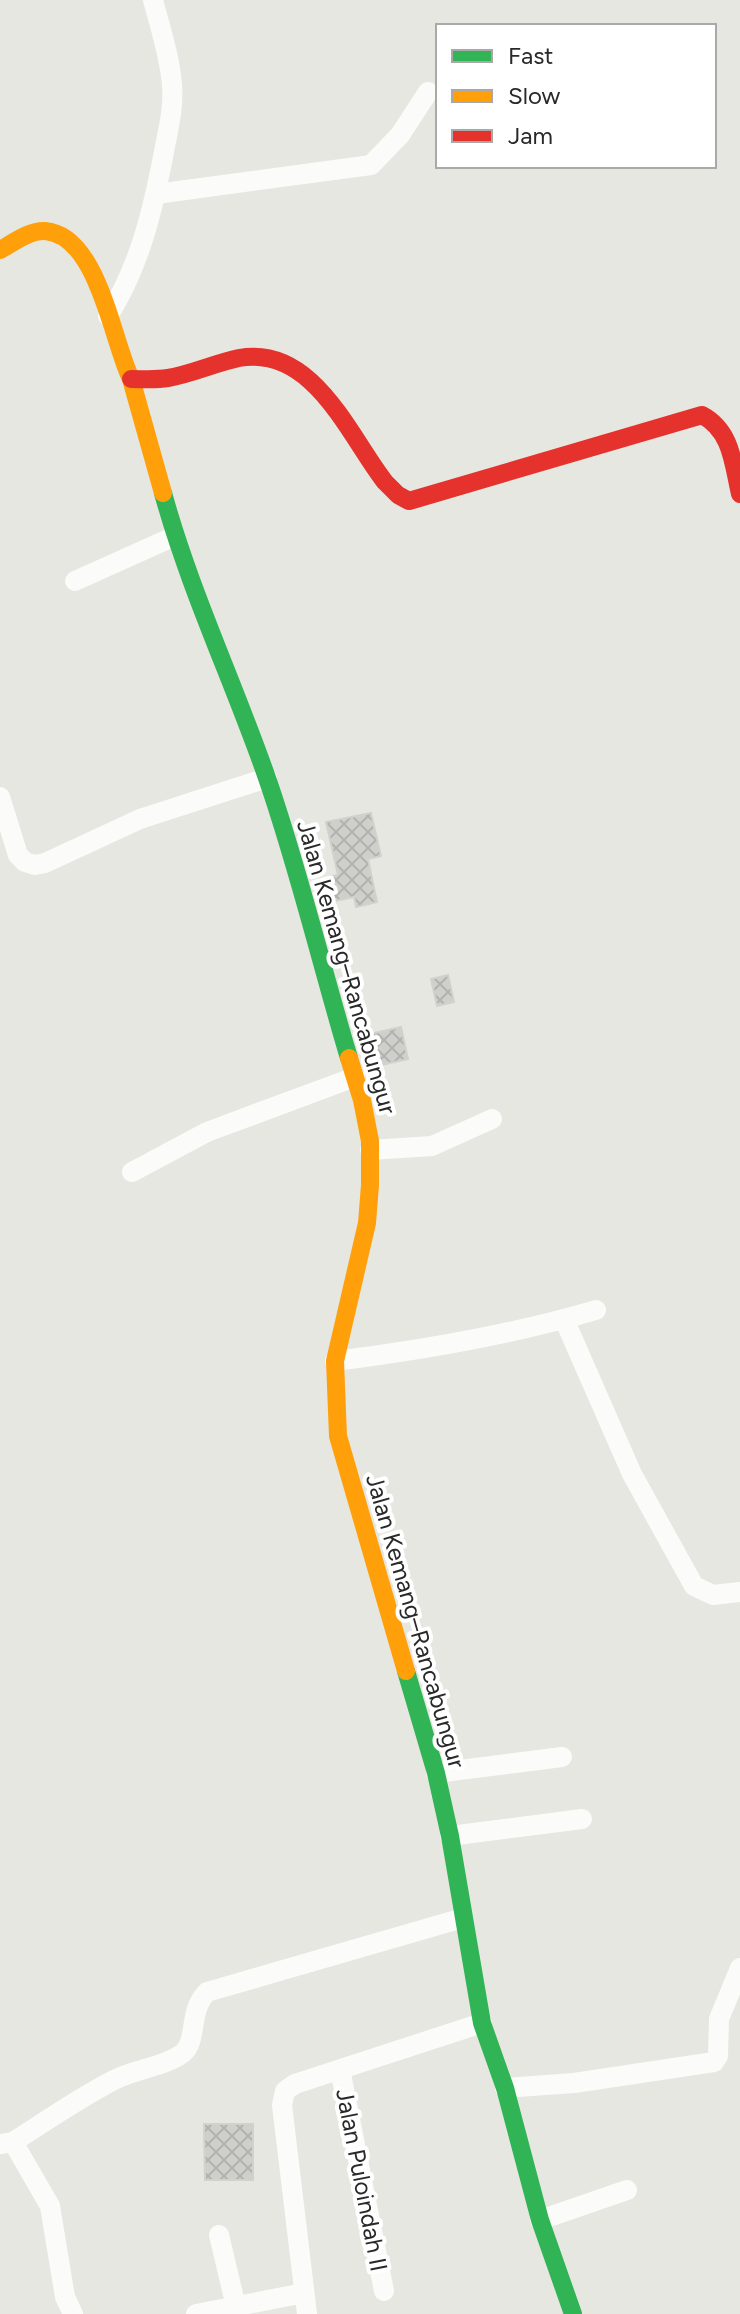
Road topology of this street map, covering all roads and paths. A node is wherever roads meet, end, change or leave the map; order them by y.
1 (153, 0) edge
2 (428, 92) dead end
3 (156, 194) junction
4 (0, 250) edge
5 (108, 316) junction
6 (131, 379) junction
7 (740, 494) edge
8 (175, 536) junction
9 (75, 581) dead end
10 (267, 778) junction
11 (0, 797) edge
12 (355, 1077) junction
13 (492, 1119) dead end
14 (370, 1150) junction
15 (132, 1172) dead end
16 (596, 1310) dead end
17 (564, 1319) junction
18 (335, 1361) junction
19 (740, 1592) edge
20 (562, 1757) dead end
21 (436, 1773) junction
22 (582, 1819) dead end
23 (450, 1836) junction
24 (463, 1918) junction
25 (740, 1968) edge
26 (482, 2023) junction
27 (340, 2069) junction
28 (505, 2088) junction
29 (7, 2143) edge
30 (627, 2190) dead end
31 (540, 2220) junction
32 (219, 2235) dead end
33 (384, 2291) dead end
34 (304, 2293) junction
35 (236, 2307) junction
36 (73, 2314) edge
37 (196, 2314) edge
38 (307, 2314) edge
39 (573, 2314) edge

1 - 3 street
2 - 3 street
3 - 5 street
4 - 5 street, Jalan Kemang–Rancabungur
5 - 6 street, Jalan Kemang–Rancabungur
6 - 7 street
6 - 8 street, Jalan Kemang–Rancabungur
8 - 9 street
8 - 10 street, Jalan Kemang–Rancabungur
10 - 11 street
10 - 12 street, Jalan Kemang–Rancabungur
12 - 14 street, Jalan Kemang–Rancabungur
12 - 15 street
13 - 14 street
14 - 18 street, Jalan Kemang–Rancabungur
16 - 17 street
17 - 18 street
17 - 19 street
18 - 21 street, Jalan Kemang–Rancabungur
20 - 21 street
21 - 23 street, Jalan Kemang–Rancabungur
22 - 23 street
23 - 24 street, Jalan Kemang–Rancabungur
24 - 26 street, Jalan Kemang–Rancabungur
24 - 29 street
25 - 28 street
26 - 27 street
26 - 28 street, Jalan Kemang–Rancabungur
27 - 33 street, Jalan Puloindah II
27 - 34 street
28 - 31 street, Jalan Kemang–Rancabungur
29 - 36 street
30 - 31 street
31 - 39 street, Jalan Kemang–Rancabungur
32 - 35 street
34 - 35 street
34 - 38 street
35 - 37 street

